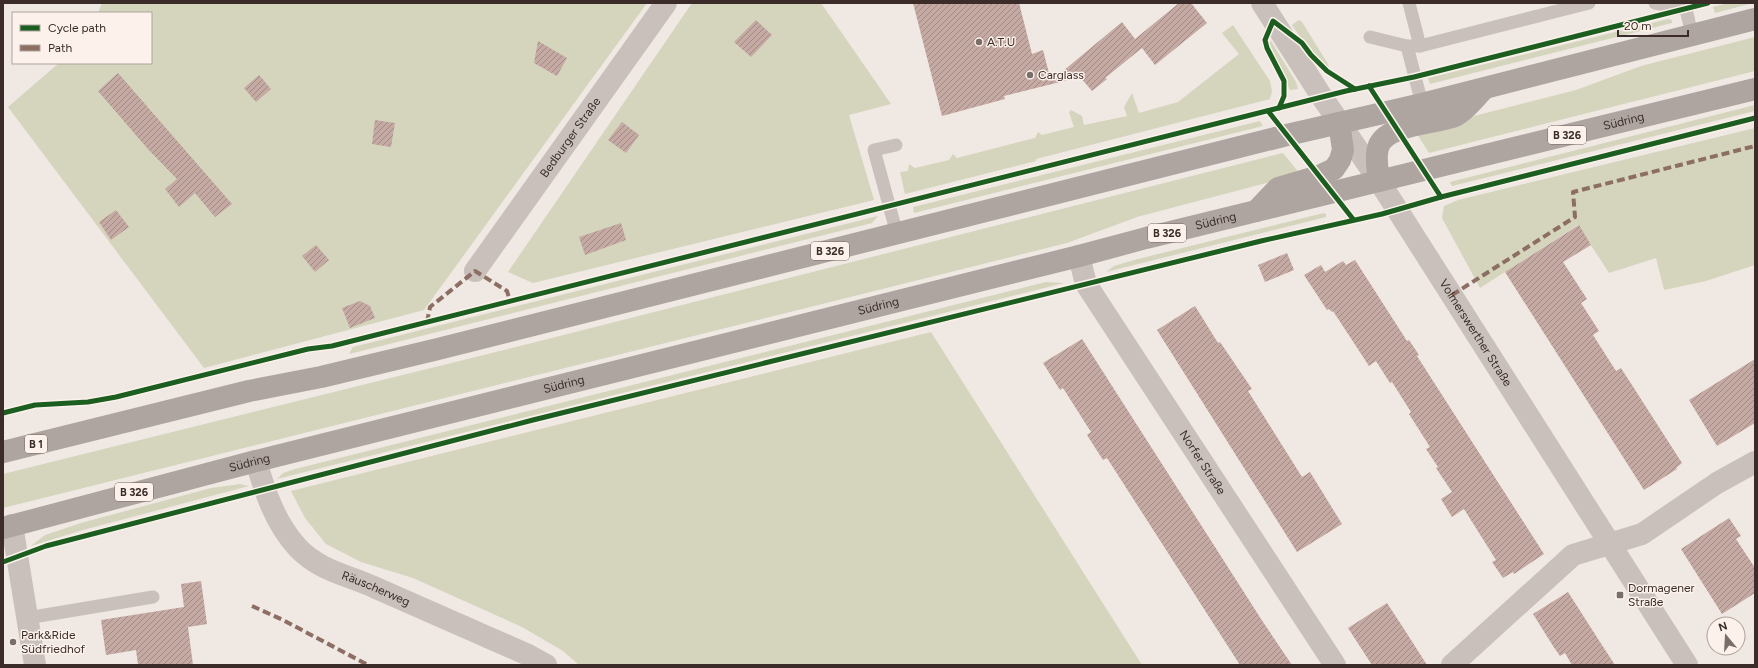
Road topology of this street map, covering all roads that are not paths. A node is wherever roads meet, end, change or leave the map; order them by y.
1 (666, 3) edge
2 (1262, 3) edge
3 (1409, 3) edge
4 (1589, 3) edge
5 (1655, 3) edge
6 (1687, 6) edge
7 (1755, 20) edge
8 (1692, 35) junction
9 (1370, 37) dead end
10 (1413, 46) junction
11 (1484, 89) junction
12 (1755, 89) edge
13 (1422, 104) junction
14 (1339, 123) junction
15 (896, 144) dead end
16 (1379, 181) junction
17 (1256, 211) junction
18 (897, 234) junction
19 (1079, 256) junction
20 (475, 271) dead end
21 (69, 436) joint
22 (3, 452) edge
23 (256, 461) junction
24 (1755, 462) edge
25 (8, 527) edge
26 (1610, 544) junction
27 (153, 597) dead end
28 (27, 618) junction
29 (35, 665) edge
30 (546, 665) edge
31 (1334, 665) edge
32 (1452, 665) edge
33 (1687, 665) edge

1 - 20 street, Bedburger Straße
2 - 14 street, Volmerswerther Straße
3 - 10 lane
4 - 10 lane
5 - 6 lane
6 - 8 lane
7 - 8 main road, B 326
8 - 11 main road, B 326
9 - 10 lane
10 - 13 lane
11 - 13 main road, B 326
11 - 16 main road, B 326
12 - 16 main road, Südring / B 326
13 - 14 main road, B 326
14 - 16 street, Volmerswerther Straße
14 - 17 main road
14 - 18 main road, B 326
15 - 18 lane
16 - 17 main road, Südring / B 326
16 - 26 street, Volmerswerther Straße
17 - 19 main road, Südring / B 326
18 - 21 main road, B 326
19 - 23 main road, Südring / B 326
19 - 31 street, Norfer Straße
21 - 22 main road, B 1
23 - 25 main road, Südring / B 326
23 - 30 street, Räuscherweg
24 - 26 street
25 - 28 street
26 - 32 street
26 - 33 street, Volmerswerther Straße
27 - 28 lane
28 - 29 street

